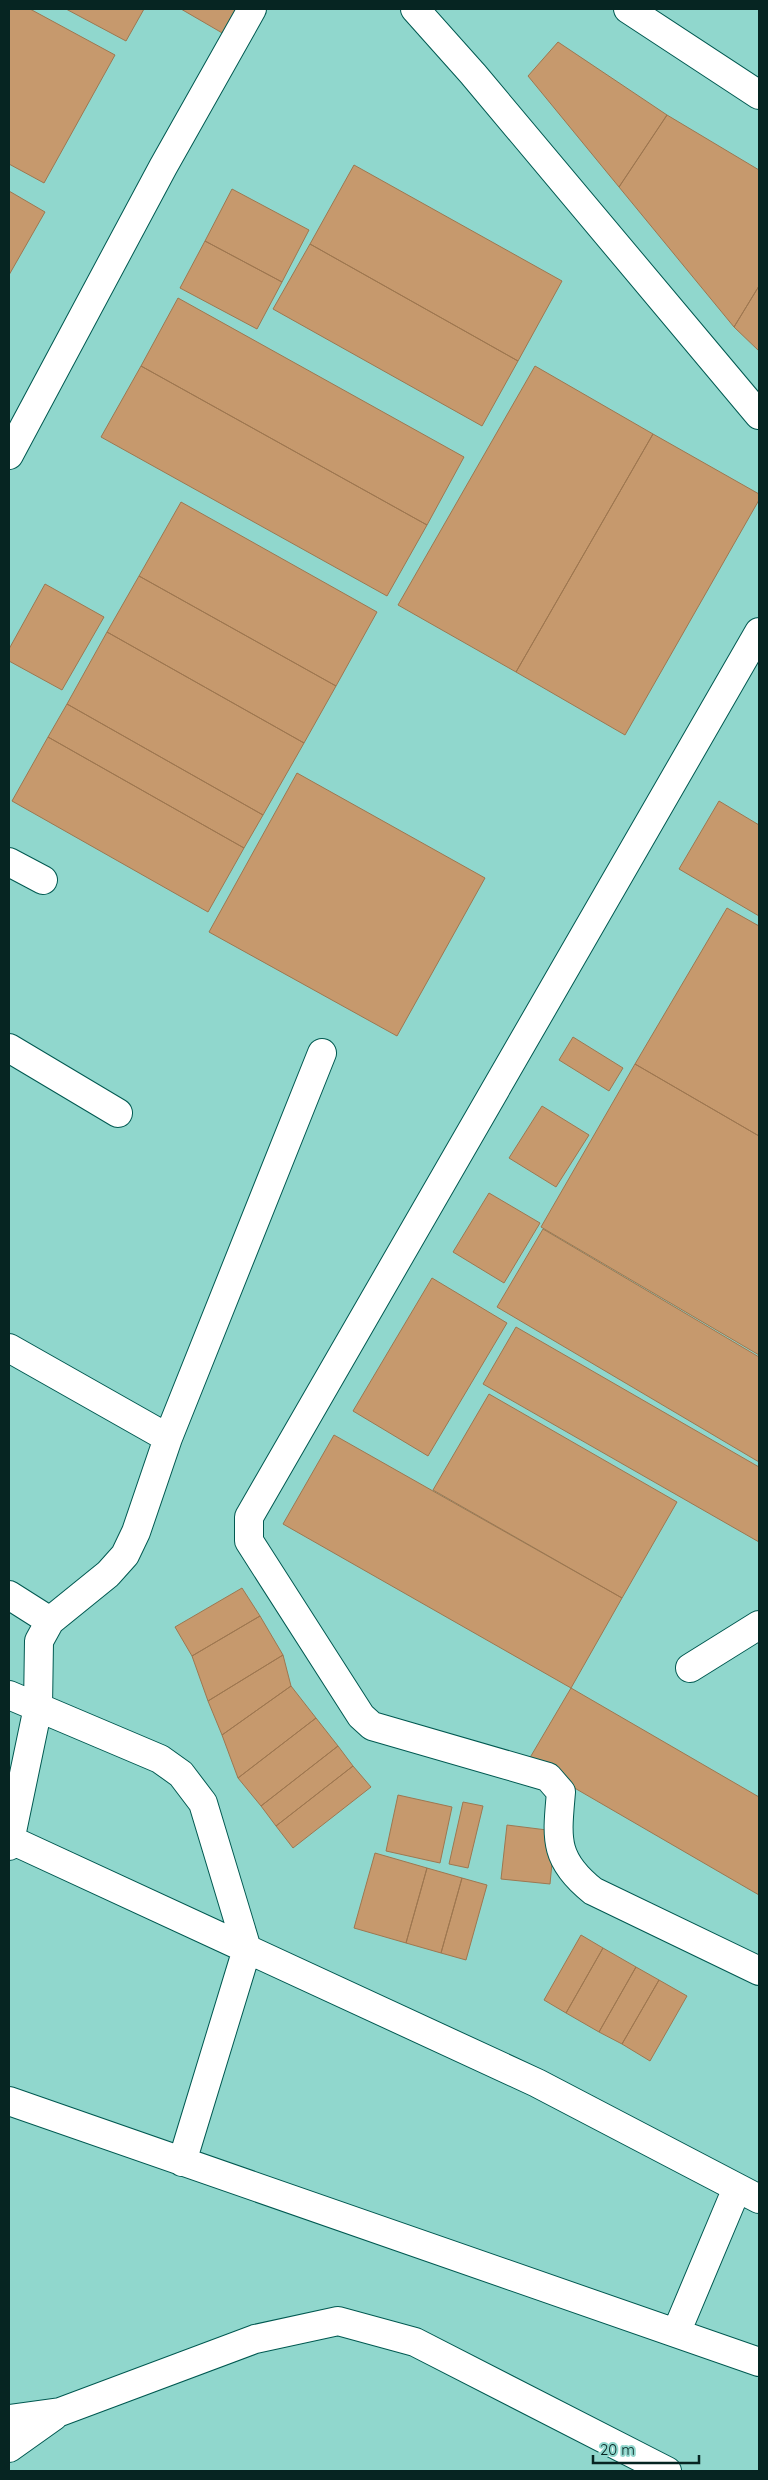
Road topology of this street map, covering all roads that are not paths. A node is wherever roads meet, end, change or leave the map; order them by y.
1 (252, 9) edge
2 (415, 9) edge
3 (628, 9) edge
4 (759, 95) edge
5 (759, 415) edge
6 (9, 455) edge
7 (759, 632) edge
8 (9, 862) edge
9 (43, 880) dead end
10 (9, 1048) edge
11 (322, 1054) dead end
12 (118, 1113) dead end
13 (9, 1348) edge
14 (168, 1438) junction
15 (9, 1595) edge
16 (50, 1622) junction
17 (759, 1625) edge
18 (690, 1668) dead end
19 (9, 1695) edge
20 (38, 1707) junction
21 (10, 1842) edge
22 (248, 1949) junction
23 (759, 1971) edge
24 (9, 2101) edge
25 (182, 2162) junction
26 (748, 2194) edge
27 (676, 2333) junction
28 (759, 2362) edge
29 (60, 2412) junction
30 (9, 2419) edge
31 (9, 2448) edge
32 (667, 2471) edge

1 - 6 lane
2 - 5 lane
3 - 4 lane
7 - 23 lane
8 - 9 lane
10 - 12 lane
11 - 14 lane
13 - 14 lane
14 - 16 lane
15 - 16 lane
16 - 20 lane
17 - 18 lane
19 - 20 lane
20 - 21 lane
20 - 22 lane
21 - 22 lane
22 - 25 lane
22 - 26 lane
24 - 25 lane
25 - 27 lane
26 - 27 lane
27 - 28 lane
29 - 30 lane
29 - 31 lane
29 - 32 lane

